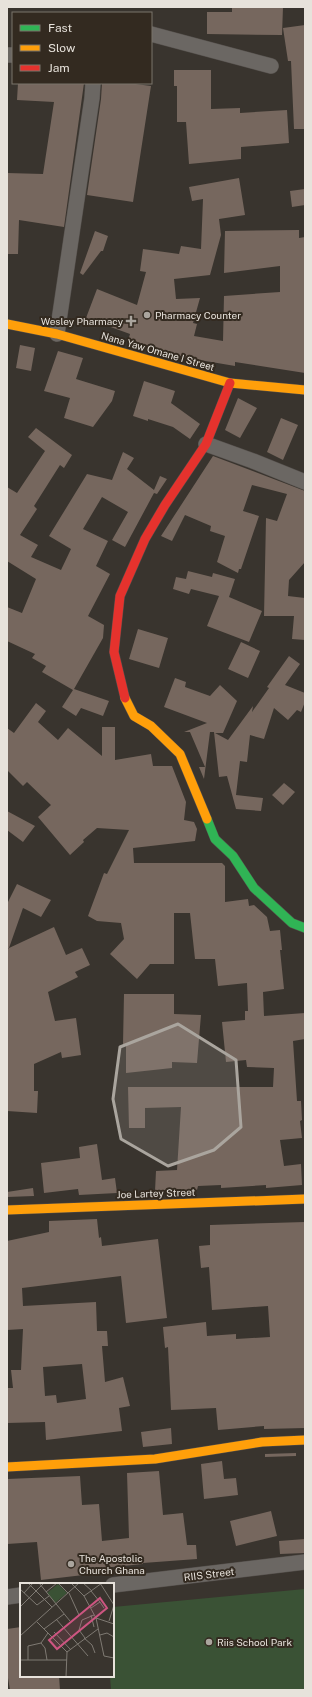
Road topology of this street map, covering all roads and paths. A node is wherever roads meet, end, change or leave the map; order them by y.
1 (152, 34) edge
2 (271, 66) dead end
3 (92, 84) edge
4 (7, 324) edge
5 (57, 334) junction
6 (230, 383) junction
7 (305, 390) edge
8 (206, 444) junction
9 (305, 482) edge
10 (305, 928) edge
11 (305, 1199) edge
12 (7, 1210) edge
13 (305, 1440) edge
14 (7, 1467) edge
15 (305, 1562) edge
16 (114, 1585) edge
17 (20, 1596) edge
18 (7, 1597) edge

1 - 2 street
3 - 5 street
4 - 5 street, Nana Yaw Omane I Street
5 - 6 street, Nana Yaw Omane I Street
6 - 7 street, Nana Yaw Omane I Street
6 - 8 street
8 - 9 street
8 - 10 street
11 - 12 street, Joe Lartey Street
13 - 14 street
15 - 16 street, RIIS Street
17 - 18 street

